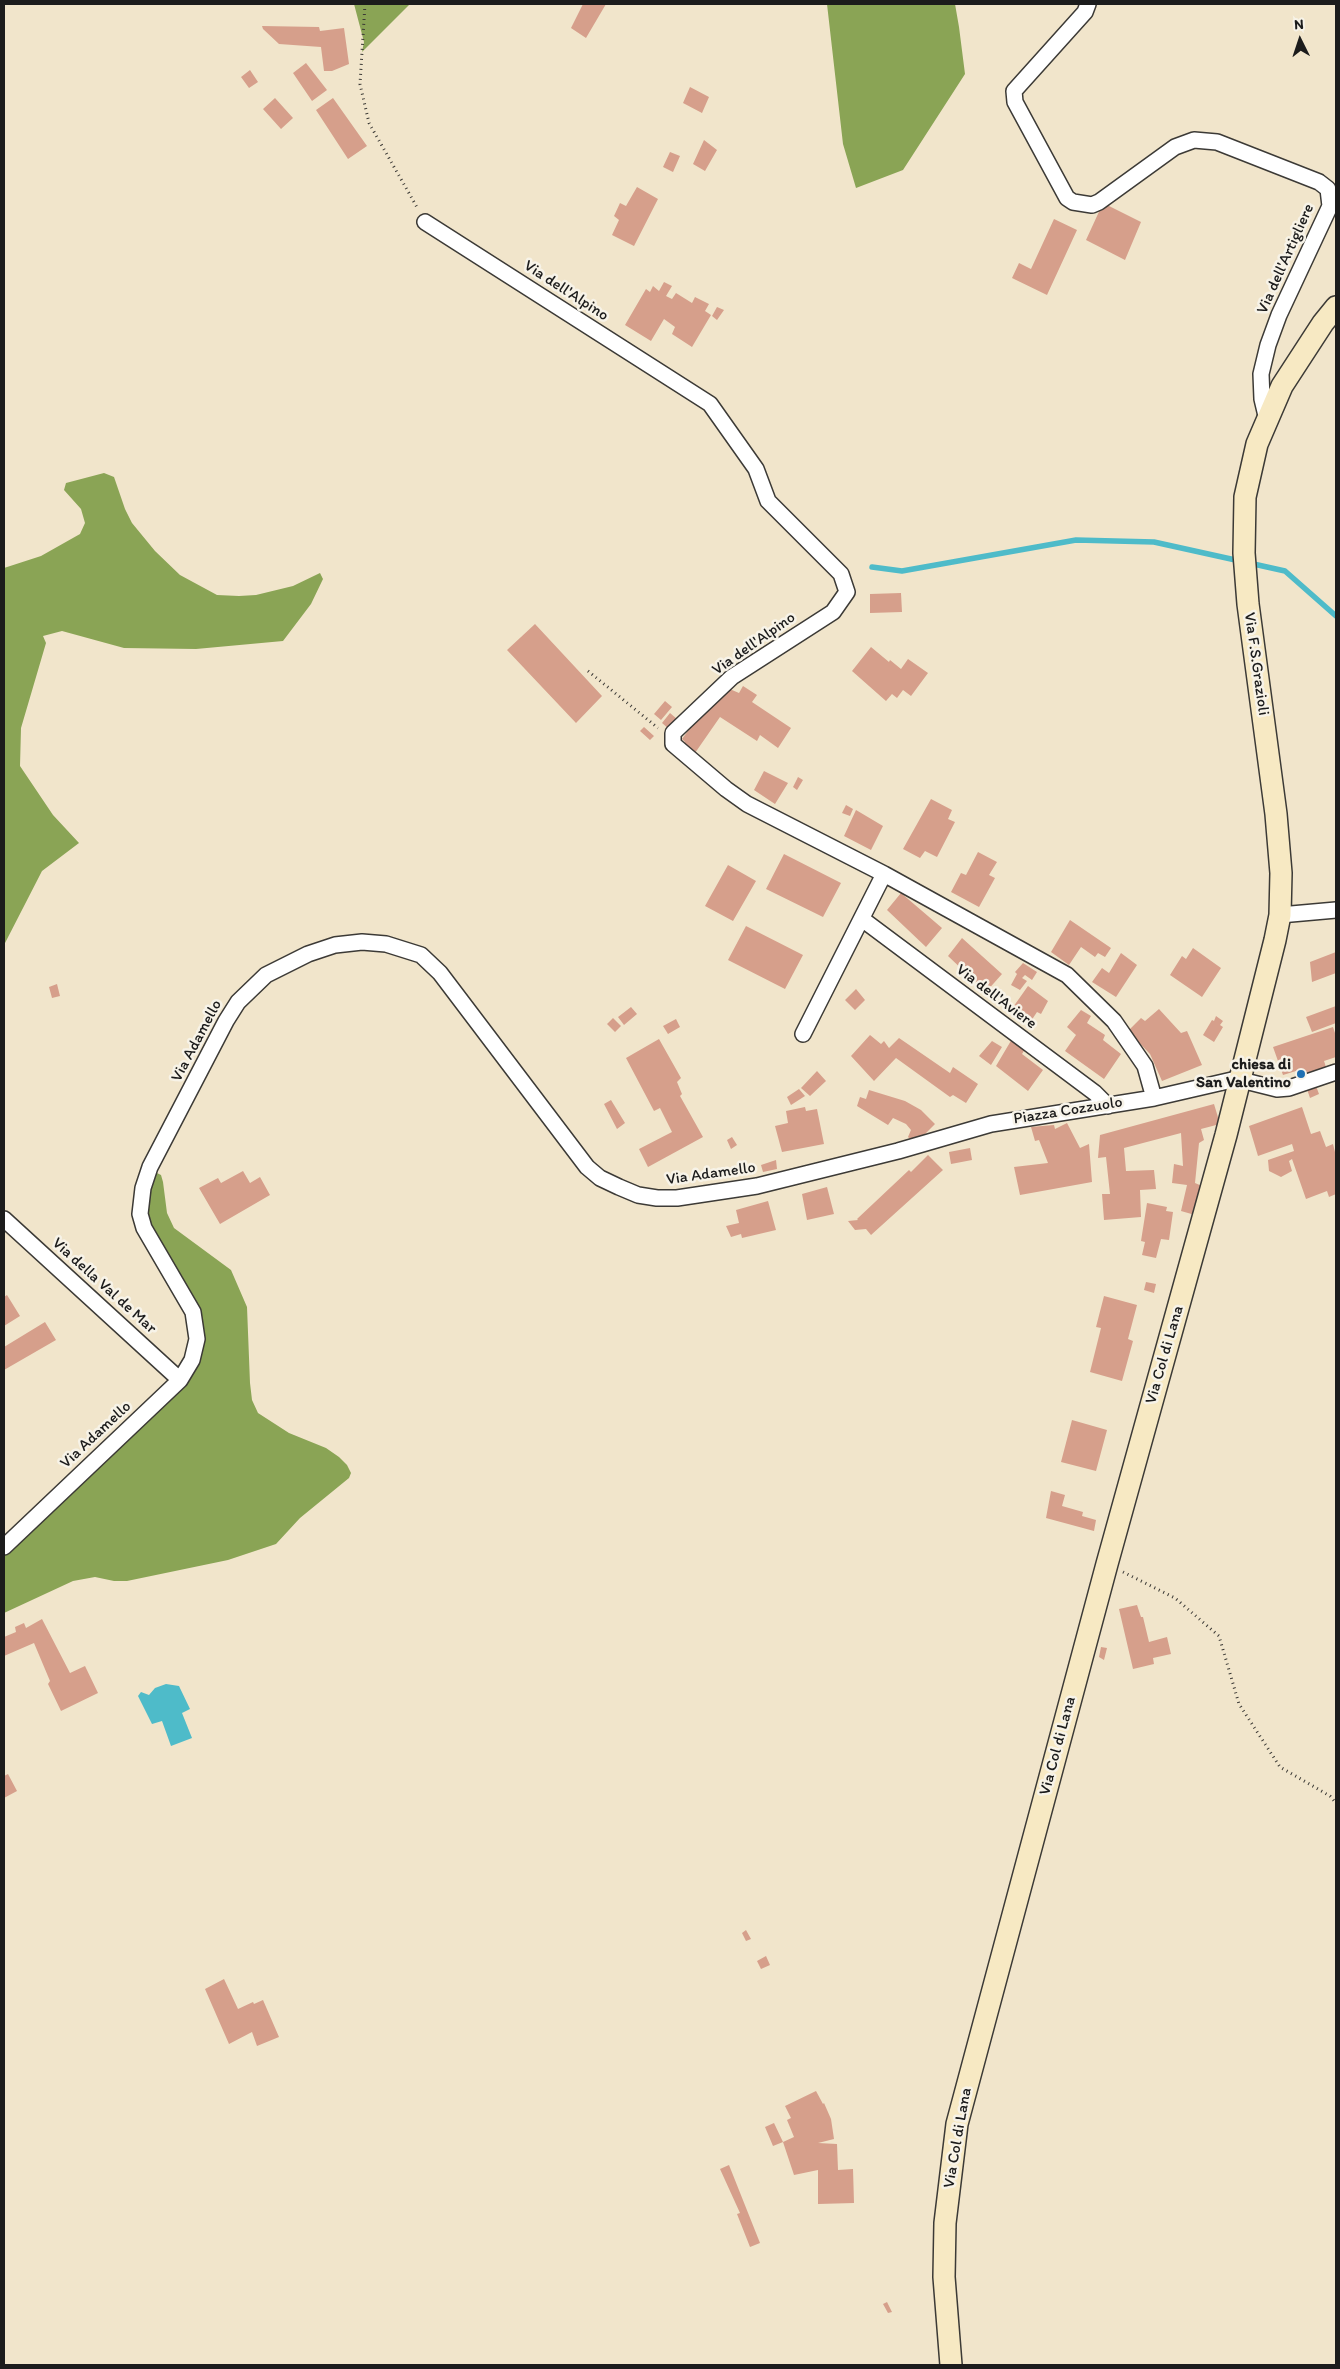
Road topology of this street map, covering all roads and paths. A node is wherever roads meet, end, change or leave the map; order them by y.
1 (365, 4) edge
2 (1088, 4) edge
3 (425, 222) joint
4 (1336, 308) edge
5 (1267, 420) junction
6 (588, 671) dead end
7 (672, 740) junction
8 (884, 874) junction
9 (1336, 910) edge
10 (1280, 914) junction
11 (862, 919) junction
12 (803, 1034) dead end
13 (1336, 1072) edge
14 (1241, 1080) junction
15 (1154, 1098) junction
16 (1108, 1106) junction
17 (898, 1151) joint
18 (4, 1219) edge
19 (180, 1380) junction
20 (4, 1547) edge
21 (1107, 1564) junction
22 (1336, 1803) edge
23 (951, 2365) edge

1 - 3 path
2 - 5 street, Via dell'Artigliere
3 - 7 street, Via dell'Alpino
4 - 5 main road, Via F.S.Grazioli
5 - 10 main road, Via F.S.Grazioli
6 - 7 path
7 - 8 street
8 - 11 street
8 - 15 street
9 - 10 street
10 - 14 main road, Via F.S.Grazioli
11 - 12 street
11 - 16 street, Via dell'Aviere
13 - 14 street, Piazza Cozzuolo
14 - 15 street, Piazza Cozzuolo
14 - 21 main road, Via Col di Lana
15 - 16 street, Piazza Cozzuolo
16 - 17 street, Piazza Cozzuolo
17 - 19 street, Via Adamello
18 - 19 street, Via della Val de Mar
19 - 20 street, Via Adamello
21 - 22 path
21 - 23 main road, Via Col di Lana

